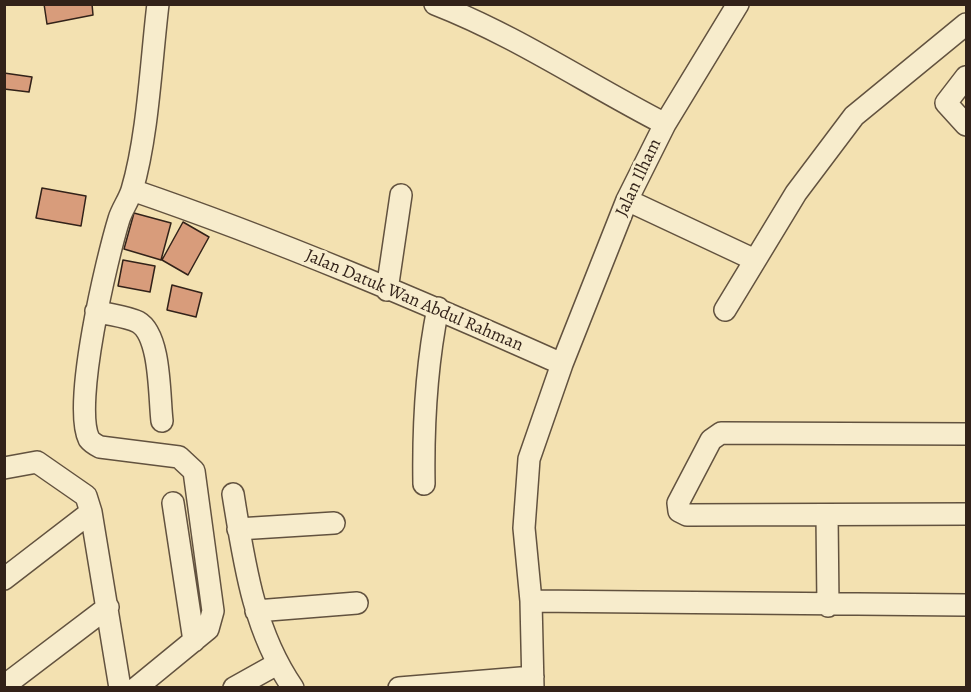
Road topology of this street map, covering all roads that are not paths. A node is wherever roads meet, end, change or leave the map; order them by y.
1 (158, 4) edge
2 (435, 4) edge
3 (738, 4) edge
4 (966, 24) edge
5 (966, 77) edge
6 (665, 124) junction
7 (966, 125) edge
8 (132, 190) junction
9 (401, 195) dead end
10 (627, 200) junction
11 (755, 260) junction
12 (387, 290) junction
13 (438, 308) junction
14 (725, 310) dead end
15 (96, 311) junction
16 (562, 364) junction
17 (162, 420) dead end
18 (966, 434) edge
19 (4, 468) edge
20 (424, 484) dead end
21 (233, 494) dead end
22 (173, 503) dead end
23 (91, 512) junction
24 (966, 514) edge
25 (827, 515) junction
26 (334, 523) dead end
27 (238, 529) junction
28 (4, 579) edge
29 (531, 601) junction
30 (357, 603) dead end
31 (966, 605) edge
32 (828, 606) junction
33 (108, 607) junction
34 (256, 611) junction
35 (194, 640) junction
36 (277, 664) junction
37 (533, 682) edge
38 (4, 686) edge
39 (120, 687) edge
40 (136, 687) edge
41 (234, 687) edge
42 (293, 687) edge
43 (399, 687) edge

1 - 8 street
2 - 6 street
3 - 6 street, Jalan Ilham
4 - 11 street
5 - 7 street
6 - 10 street, Jalan Ilham
8 - 12 street, Jalan Datuk Wan Abdul Rahman
8 - 15 street
9 - 12 street
10 - 11 street
10 - 16 street, Jalan Ilham
11 - 14 street
12 - 13 street, Jalan Datuk Wan Abdul Rahman
13 - 16 street, Jalan Datuk Wan Abdul Rahman
13 - 20 street
15 - 17 street
15 - 35 street
16 - 29 street
18 - 25 street
19 - 23 street
21 - 27 street
22 - 35 street
23 - 28 street
23 - 33 street
24 - 25 street
25 - 32 street
26 - 27 street
27 - 34 street
29 - 32 street
29 - 37 street
30 - 34 street
31 - 32 street
33 - 38 street
33 - 39 street
34 - 36 street
35 - 40 street
36 - 41 street
36 - 42 street
37 - 43 street

